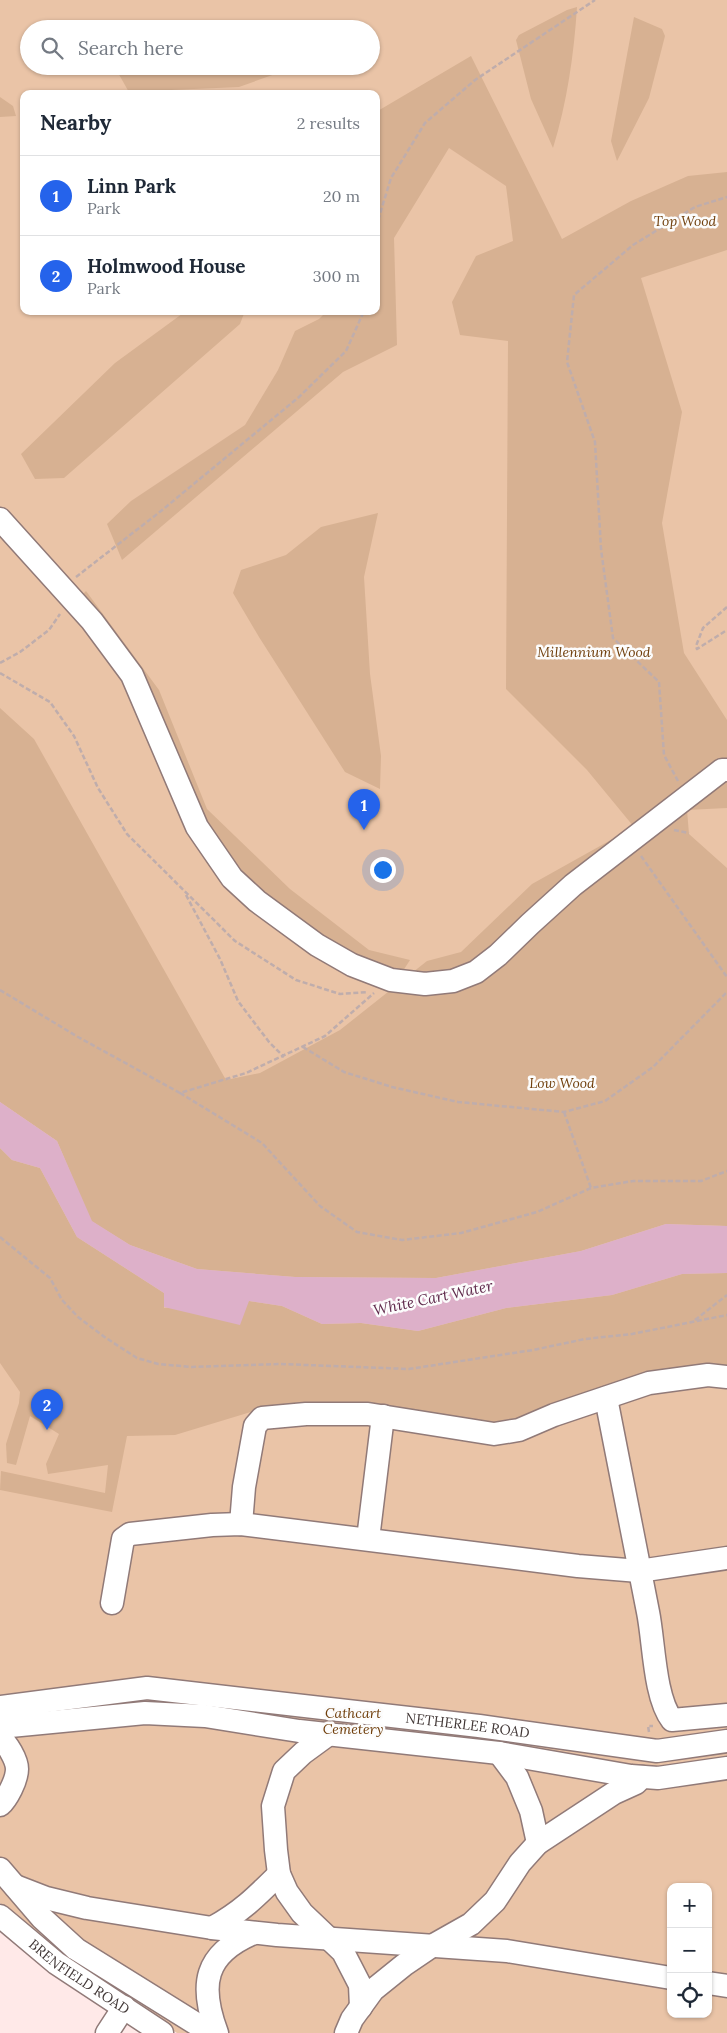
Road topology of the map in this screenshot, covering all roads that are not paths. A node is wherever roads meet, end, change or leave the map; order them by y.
1 (0, 519) edge
2 (725, 769) edge
3 (727, 1377) edge
4 (606, 1398) junction
5 (383, 1416) junction
6 (241, 1524) junction
7 (368, 1539) junction
8 (727, 1558) edge
9 (639, 1571) junction
10 (112, 1603) dead end
11 (0, 1706) edge
12 (727, 1715) edge
13 (0, 1727) edge
14 (330, 1734) junction
15 (0, 1738) edge
16 (727, 1742) edge
17 (499, 1754) junction
18 (727, 1768) edge
19 (642, 1777) junction
20 (0, 1805) edge
21 (538, 1843) junction
22 (278, 1874) junction
23 (7, 1877) edge
24 (0, 1916) edge
25 (212, 1928) junction
26 (254, 1933) junction
27 (329, 1938) junction
28 (432, 1946) junction
29 (667, 1977) edge
30 (712, 1984) edge
31 (727, 1986) edge
32 (124, 2007) junction
33 (361, 2007) junction
34 (107, 2033) edge
35 (162, 2033) edge
36 (211, 2033) edge
37 (217, 2033) edge
38 (346, 2033) edge

1 - 2 street
3 - 4 street
4 - 5 street
4 - 9 street
5 - 6 street
5 - 7 street
6 - 7 street
6 - 10 street
7 - 9 street
8 - 9 street
9 - 12 street
11 - 16 street, NETHERLEE ROAD
13 - 14 street
14 - 17 street
14 - 22 street
15 - 20 street
17 - 19 street
17 - 21 street
18 - 19 street
19 - 21 street
21 - 28 street
22 - 25 street
22 - 27 street
23 - 25 street
23 - 36 street
24 - 32 street, BRENFIELD ROAD
25 - 26 street
26 - 27 street
26 - 37 street
27 - 28 street
27 - 33 street
28 - 29 street
28 - 33 street
30 - 31 street
32 - 34 street
32 - 35 street, BRENFIELD ROAD
33 - 38 street

